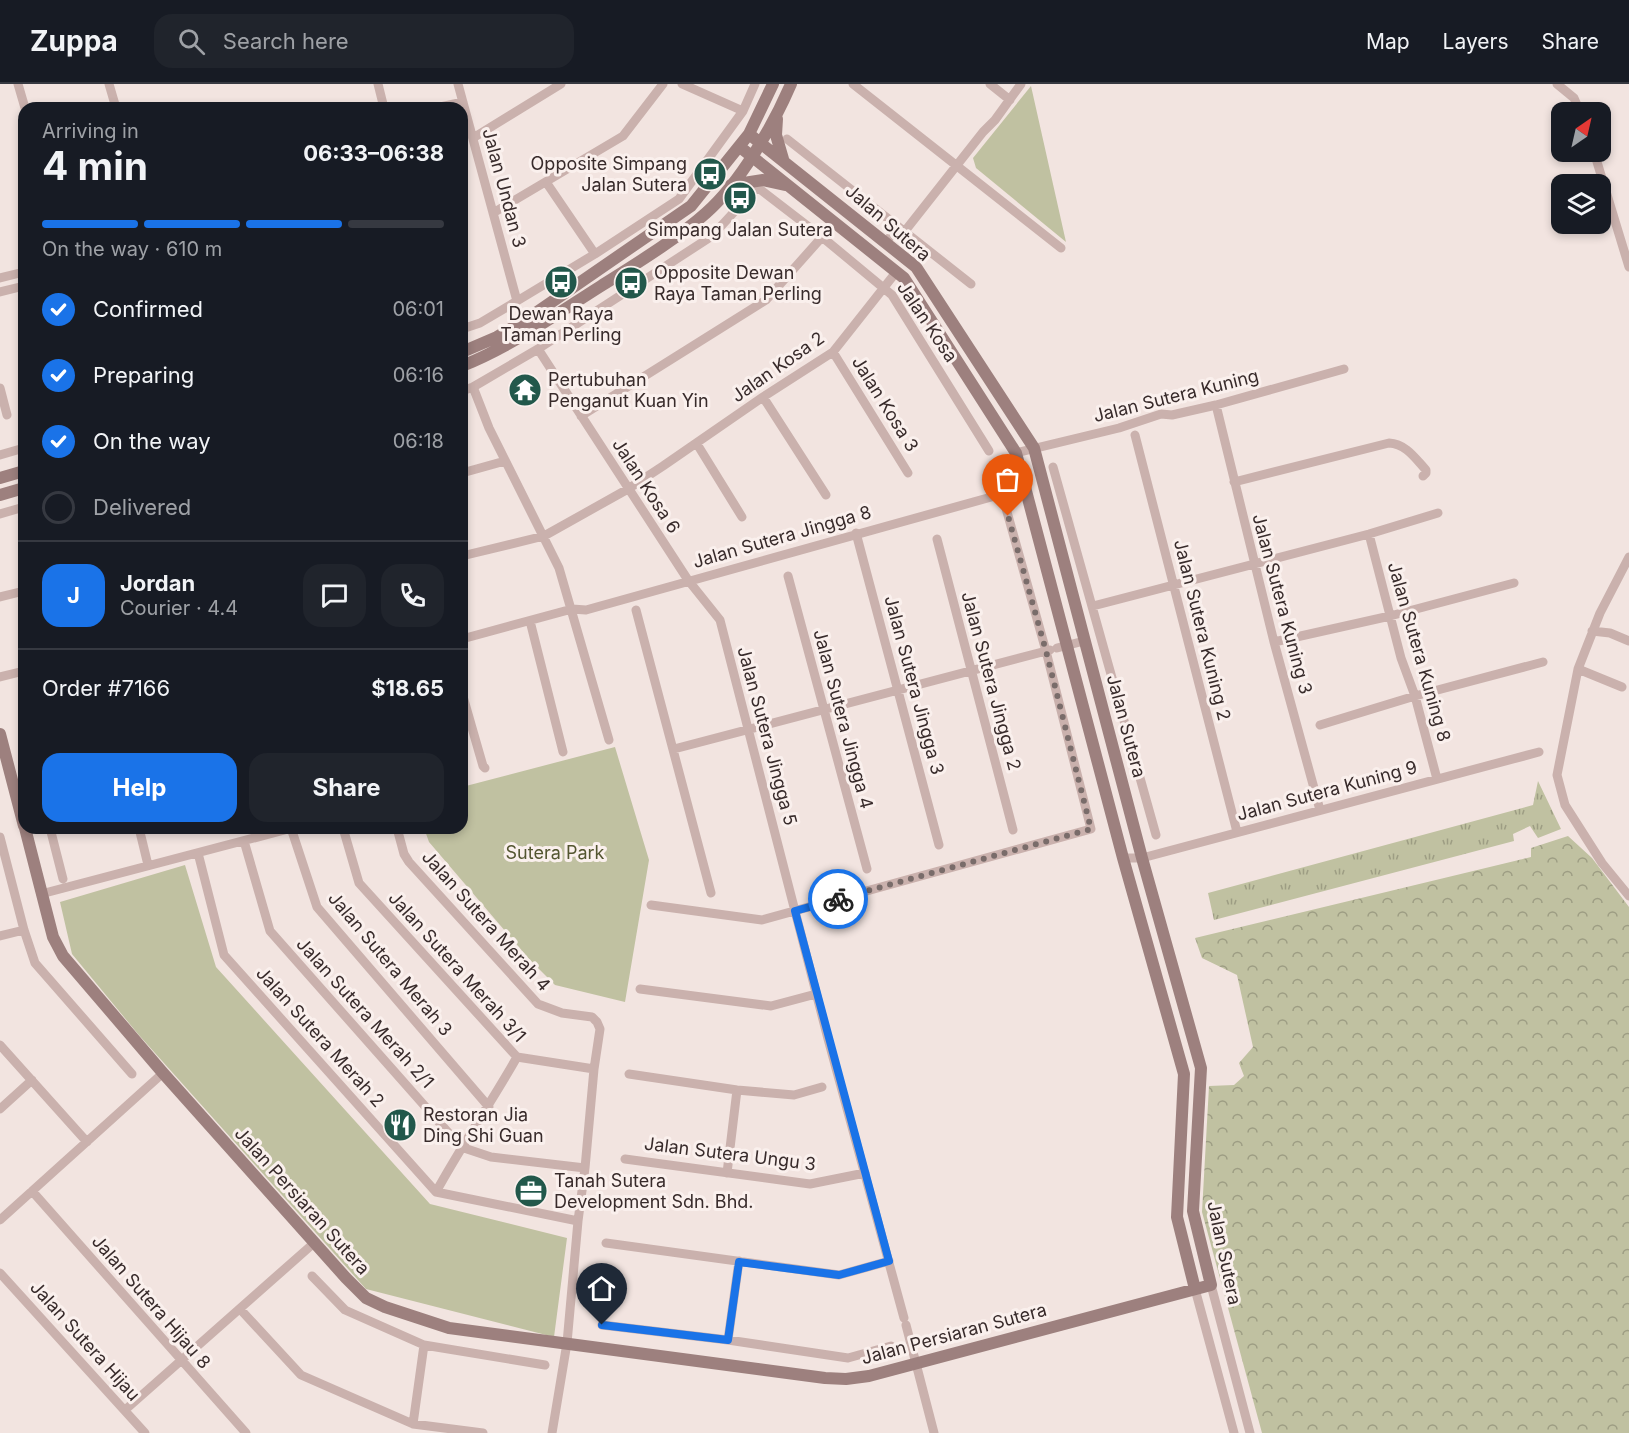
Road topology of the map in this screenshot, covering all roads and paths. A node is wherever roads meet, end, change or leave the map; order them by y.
1 (18, 84) edge
2 (109, 84) edge
3 (378, 84) edge
4 (458, 84) edge
5 (561, 84) edge
6 (663, 84) edge
7 (682, 84) edge
8 (755, 84) edge
9 (773, 84) edge
10 (791, 84) edge
11 (853, 84) edge
12 (990, 84) edge
13 (1021, 84) edge
14 (1557, 84) edge
15 (1010, 100) junction
16 (23, 102) edge
17 (114, 102) edge
18 (382, 102) edge
19 (463, 102) edge
20 (1576, 102) edge
21 (743, 111) junction
22 (777, 118) junction
23 (468, 120) edge
24 (749, 134) junction
25 (473, 138) junction
26 (787, 139) dead end
27 (761, 143) junction
28 (740, 147) junction
29 (752, 155) junction
30 (783, 159) junction
31 (1597, 162) edge
32 (956, 165) junction
33 (546, 182) junction
34 (731, 185) junction
35 (791, 188) junction
36 (494, 213) junction
37 (905, 231) junction
38 (822, 237) junction
39 (886, 242) junction
40 (1061, 248) dead end
41 (899, 252) junction
42 (595, 254) junction
43 (1629, 267) edge
44 (897, 271) junction
45 (18, 274) edge
46 (0, 278) edge
47 (971, 284) dead end
48 (884, 287) junction
49 (18, 288) edge
50 (0, 292) edge
51 (517, 301) junction
52 (468, 327) edge
53 (468, 349) edge
54 (538, 349) junction
55 (833, 352) junction
56 (468, 363) edge
57 (1344, 369) dead end
58 (473, 387) junction
59 (0, 388) edge
60 (468, 389) edge
61 (763, 397) junction
62 (1216, 405) junction
63 (7, 415) dead end
64 (581, 416) junction
65 (1135, 435) dead end
66 (697, 444) junction
67 (1034, 448) junction
68 (18, 450) edge
69 (989, 451) dead end
70 (1016, 453) junction
71 (0, 455) edge
72 (505, 461) junction
73 (1053, 467) dead end
74 (468, 471) edge
75 (18, 473) edge
76 (908, 473) dead end
77 (1423, 476) dead end
78 (0, 478) edge
79 (1234, 482) junction
80 (628, 489) junction
81 (18, 490) edge
82 (0, 495) edge
83 (826, 495) dead end
84 (18, 509) edge
85 (1438, 513) dead end
86 (0, 514) edge
87 (742, 518) dead end
88 (856, 533) junction
89 (1369, 534) junction
90 (544, 536) junction
91 (937, 540) dead end
92 (468, 555) edge
93 (1629, 557) edge
94 (1254, 564) junction
95 (788, 576) dead end
96 (688, 580) junction
97 (1514, 583) dead end
98 (1174, 585) junction
99 (18, 592) edge
100 (0, 597) edge
101 (1093, 606) junction
102 (572, 609) junction
103 (636, 610) dead end
104 (1390, 616) junction
105 (530, 621) junction
106 (1592, 631) junction
107 (468, 637) edge
108 (1084, 640) junction
109 (1629, 641) edge
110 (1274, 642) junction
111 (1055, 648) junction
112 (1543, 662) dead end
113 (1578, 669) junction
114 (971, 671) junction
115 (18, 672) edge
116 (0, 677) edge
117 (1622, 687) dead end
118 (898, 691) junction
119 (1415, 696) junction
120 (823, 711) junction
121 (468, 714) edge
122 (1320, 725) dead end
123 (749, 730) junction
124 (0, 734) edge
125 (609, 740) dead end
126 (674, 749) junction
127 (563, 752) dead end
128 (1539, 752) dead end
129 (4, 768) edge
130 (485, 768) dead end
131 (1437, 779) junction
132 (18, 809) edge
133 (1320, 810) junction
134 (1013, 830) dead end
135 (1238, 832) junction
136 (26, 834) edge
137 (52, 834) edge
138 (140, 834) edge
139 (269, 834) edge
140 (293, 834) edge
141 (345, 834) edge
142 (398, 834) edge
143 (1156, 835) dead end
144 (0, 837) edge
145 (244, 841) junction
146 (939, 845) dead end
147 (198, 853) junction
148 (1123, 858) junction
149 (1142, 858) junction
150 (148, 865) junction
151 (867, 869) dead end
152 (63, 879) dead end
153 (711, 893) dead end
154 (41, 894) junction
155 (1629, 896) edge
156 (651, 905) dead end
157 (795, 911) junction
158 (24, 930) junction
159 (0, 936) edge
160 (640, 989) dead end
161 (816, 994) junction
162 (0, 1045) edge
163 (517, 1057) junction
164 (594, 1069) junction
165 (163, 1073) junction
166 (132, 1074) dead end
167 (629, 1074) dead end
168 (32, 1080) junction
169 (822, 1087) dead end
170 (737, 1090) junction
171 (489, 1107) junction
172 (0, 1109) edge
173 (87, 1142) junction
174 (461, 1147) junction
175 (625, 1159) dead end
176 (585, 1168) junction
177 (727, 1173) junction
178 (865, 1173) junction
179 (32, 1191) junction
180 (436, 1192) junction
181 (0, 1220) edge
182 (578, 1221) junction
183 (314, 1243) junction
184 (606, 1243) dead end
185 (889, 1261) junction
186 (739, 1262) junction
187 (0, 1273) edge
188 (312, 1276) dead end
189 (1211, 1285) junction
190 (1195, 1289) junction
191 (240, 1309) junction
192 (602, 1325) dead end
193 (728, 1340) junction
194 (567, 1343) junction
195 (424, 1345) junction
196 (891, 1346) dead end
197 (181, 1361) junction
198 (915, 1363) junction
199 (545, 1365) dead end
200 (125, 1410) junction
201 (413, 1424) junction
202 (145, 1433) edge
203 (246, 1433) edge
204 (483, 1433) edge
205 (552, 1433) edge
206 (934, 1433) edge
207 (1234, 1433) edge
208 (1250, 1433) edge

1 - 16 street
2 - 17 street
3 - 18 street
4 - 19 street, Jalan Undan 3
5 - 25 street
6 - 33 street
7 - 21 street
8 - 21 street
9 - 24 street
10 - 22 street
11 - 32 street
12 - 15 street
13 - 15 street
14 - 20 street
15 - 32 street
21 - 42 street
22 - 27 street
22 - 30 street
23 - 25 street, Jalan Undan 3
24 - 27 street, Jalan Sutera
24 - 28 street
25 - 36 street, Jalan Undan 3
26 - 37 street
27 - 29 street
27 - 30 street, Jalan Sutera
28 - 29 street, Jalan Sutera
28 - 53 street
29 - 34 street
29 - 35 street, Jalan Sutera
30 - 39 street, Jalan Sutera
31 - 43 street
32 - 37 street
32 - 40 street
33 - 36 street
33 - 42 street
34 - 35 street
34 - 56 street
35 - 44 street, Jalan Sutera
36 - 51 street, Jalan Undan 3
37 - 39 street
37 - 41 street
37 - 47 street
38 - 48 street, Jalan Kosa
38 - 54 street, Jalan Kosa
38 - 64 street
39 - 41 street, Jalan Sutera
41 - 67 street, Jalan Sutera
42 - 51 street
44 - 48 street, Jalan Kosa 2
44 - 70 street, Jalan Sutera
45 - 46 street
48 - 55 street, Jalan Kosa 2
48 - 69 street, Jalan Kosa
49 - 50 street
51 - 52 street
54 - 58 street
54 - 64 street, Jalan Kosa 6
55 - 61 street, Jalan Kosa 2
55 - 76 street, Jalan Kosa 3
57 - 62 street, Jalan Sutera Kuning
58 - 60 street
58 - 72 street
59 - 63 street
61 - 66 street, Jalan Kosa 2
61 - 83 street
62 - 67 street, Jalan Sutera Kuning
62 - 79 street, Jalan Sutera Kuning 3
64 - 80 street, Jalan Kosa 6
65 - 98 street, Jalan Sutera Kuning 2
66 - 80 street, Jalan Kosa 2
66 - 87 street
67 - 70 street, Jalan Sutera Kuning
67 - 108 street, Jalan Sutera
68 - 71 street
70 - 111 street, Jalan Sutera
72 - 74 street
72 - 90 street
73 - 101 street
75 - 78 street
77 - 79 street
79 - 94 street, Jalan Sutera Kuning 3
80 - 90 street, Jalan Kosa 2
80 - 96 street, Jalan Kosa 6
81 - 82 street
84 - 86 street
85 - 89 street
88 - 96 street, Jalan Sutera Jingga 8
88 - 111 street, Jalan Sutera Jingga 8
88 - 118 street, Jalan Sutera Jingga 3
89 - 94 street
89 - 104 street, Jalan Sutera Kuning 8
90 - 92 street, Jalan Kosa 2
90 - 102 street
91 - 114 street, Jalan Sutera Jingga 2
93 - 106 street
94 - 98 street
94 - 110 street, Jalan Sutera Kuning 3
95 - 120 street, Jalan Sutera Jingga 4
96 - 102 street, Jalan Sutera Jingga 8
96 - 123 street, Jalan Sutera Jingga 5
97 - 104 street
98 - 101 street
98 - 135 street, Jalan Sutera Kuning 2
99 - 100 street
101 - 143 street
102 - 105 street, Jalan Sutera Jingga 8
102 - 125 street
103 - 126 street
104 - 110 street
104 - 119 street, Jalan Sutera Kuning 8
105 - 107 street, Jalan Sutera Jingga 8
105 - 127 street
106 - 109 street
106 - 113 street
108 - 111 street
108 - 149 street, Jalan Sutera
110 - 133 street, Jalan Sutera Kuning 3
111 - 114 street
111 - 148 street, Jalan Sutera
111 - 157 street
112 - 119 street
113 - 117 street
113 - 155 street
114 - 118 street
114 - 134 street, Jalan Sutera Jingga 2
115 - 116 street
118 - 120 street
118 - 146 street, Jalan Sutera Jingga 3
119 - 122 street
119 - 131 street, Jalan Sutera Kuning 8
120 - 123 street
120 - 151 street, Jalan Sutera Jingga 4
121 - 130 street
123 - 126 street
123 - 157 street, Jalan Sutera Jingga 5
124 - 129 street, Jalan Persiaran Sutera
126 - 153 street
128 - 131 street, Jalan Sutera Kuning 9
129 - 132 street, Jalan Persiaran Sutera
131 - 133 street, Jalan Sutera Kuning 9
133 - 135 street, Jalan Sutera Kuning 9
135 - 149 street, Jalan Sutera Kuning 9
136 - 154 street, Jalan Persiaran Sutera
137 - 152 street
138 - 150 street
139 - 145 street
140 - 171 street, Jalan Sutera Merah 3
141 - 163 street, Jalan Sutera Merah 3/1
142 - 164 street, Jalan Sutera Merah 4
144 - 158 street
145 - 147 street
145 - 174 street, Jalan Sutera Merah 2/1
147 - 150 street
147 - 180 street, Jalan Sutera Merah 2
148 - 149 street, Jalan Sutera Kuning 9
148 - 190 street, Jalan Sutera
149 - 189 street, Jalan Sutera
150 - 154 street
154 - 165 street, Jalan Persiaran Sutera
156 - 157 street
157 - 161 street, Jalan Sutera Jingga 5
158 - 159 street
158 - 166 street
160 - 161 street
161 - 178 street, Jalan Sutera Jingga 5
162 - 168 street
163 - 164 street, Jalan Sutera Merah 3/1
163 - 171 street
164 - 176 street
165 - 173 street
165 - 183 street, Jalan Persiaran Sutera
167 - 170 street
168 - 172 street
168 - 173 street
169 - 170 street
170 - 177 street
171 - 174 street
173 - 179 street
174 - 176 street, Jalan Sutera Merah 2/1
174 - 180 street
175 - 177 street, Jalan Sutera Ungu 3
176 - 182 street
177 - 178 street, Jalan Sutera Ungu 3
178 - 185 street, Jalan Sutera Jingga 5
179 - 181 street
179 - 197 street, Jalan Sutera Hijau 8
180 - 182 street
182 - 194 street
183 - 191 street
183 - 194 street, Jalan Persiaran Sutera
184 - 186 street
185 - 186 street
185 - 198 street, Jalan Sutera Jingga 5
186 - 193 street
187 - 200 street, Jalan Sutera Hijau
188 - 195 street
189 - 190 street, Jalan Persiaran Sutera
189 - 208 street, Jalan Sutera
190 - 198 street, Jalan Persiaran Sutera
190 - 207 street, Jalan Sutera
191 - 197 street
191 - 201 street
192 - 193 street
193 - 196 street
194 - 198 street, Jalan Persiaran Sutera
194 - 205 street
195 - 199 street
195 - 201 street
197 - 200 street
197 - 203 street, Jalan Sutera Hijau 8
198 - 206 street, Jalan Sutera Jingga 5
200 - 202 street, Jalan Sutera Hijau
201 - 204 street

